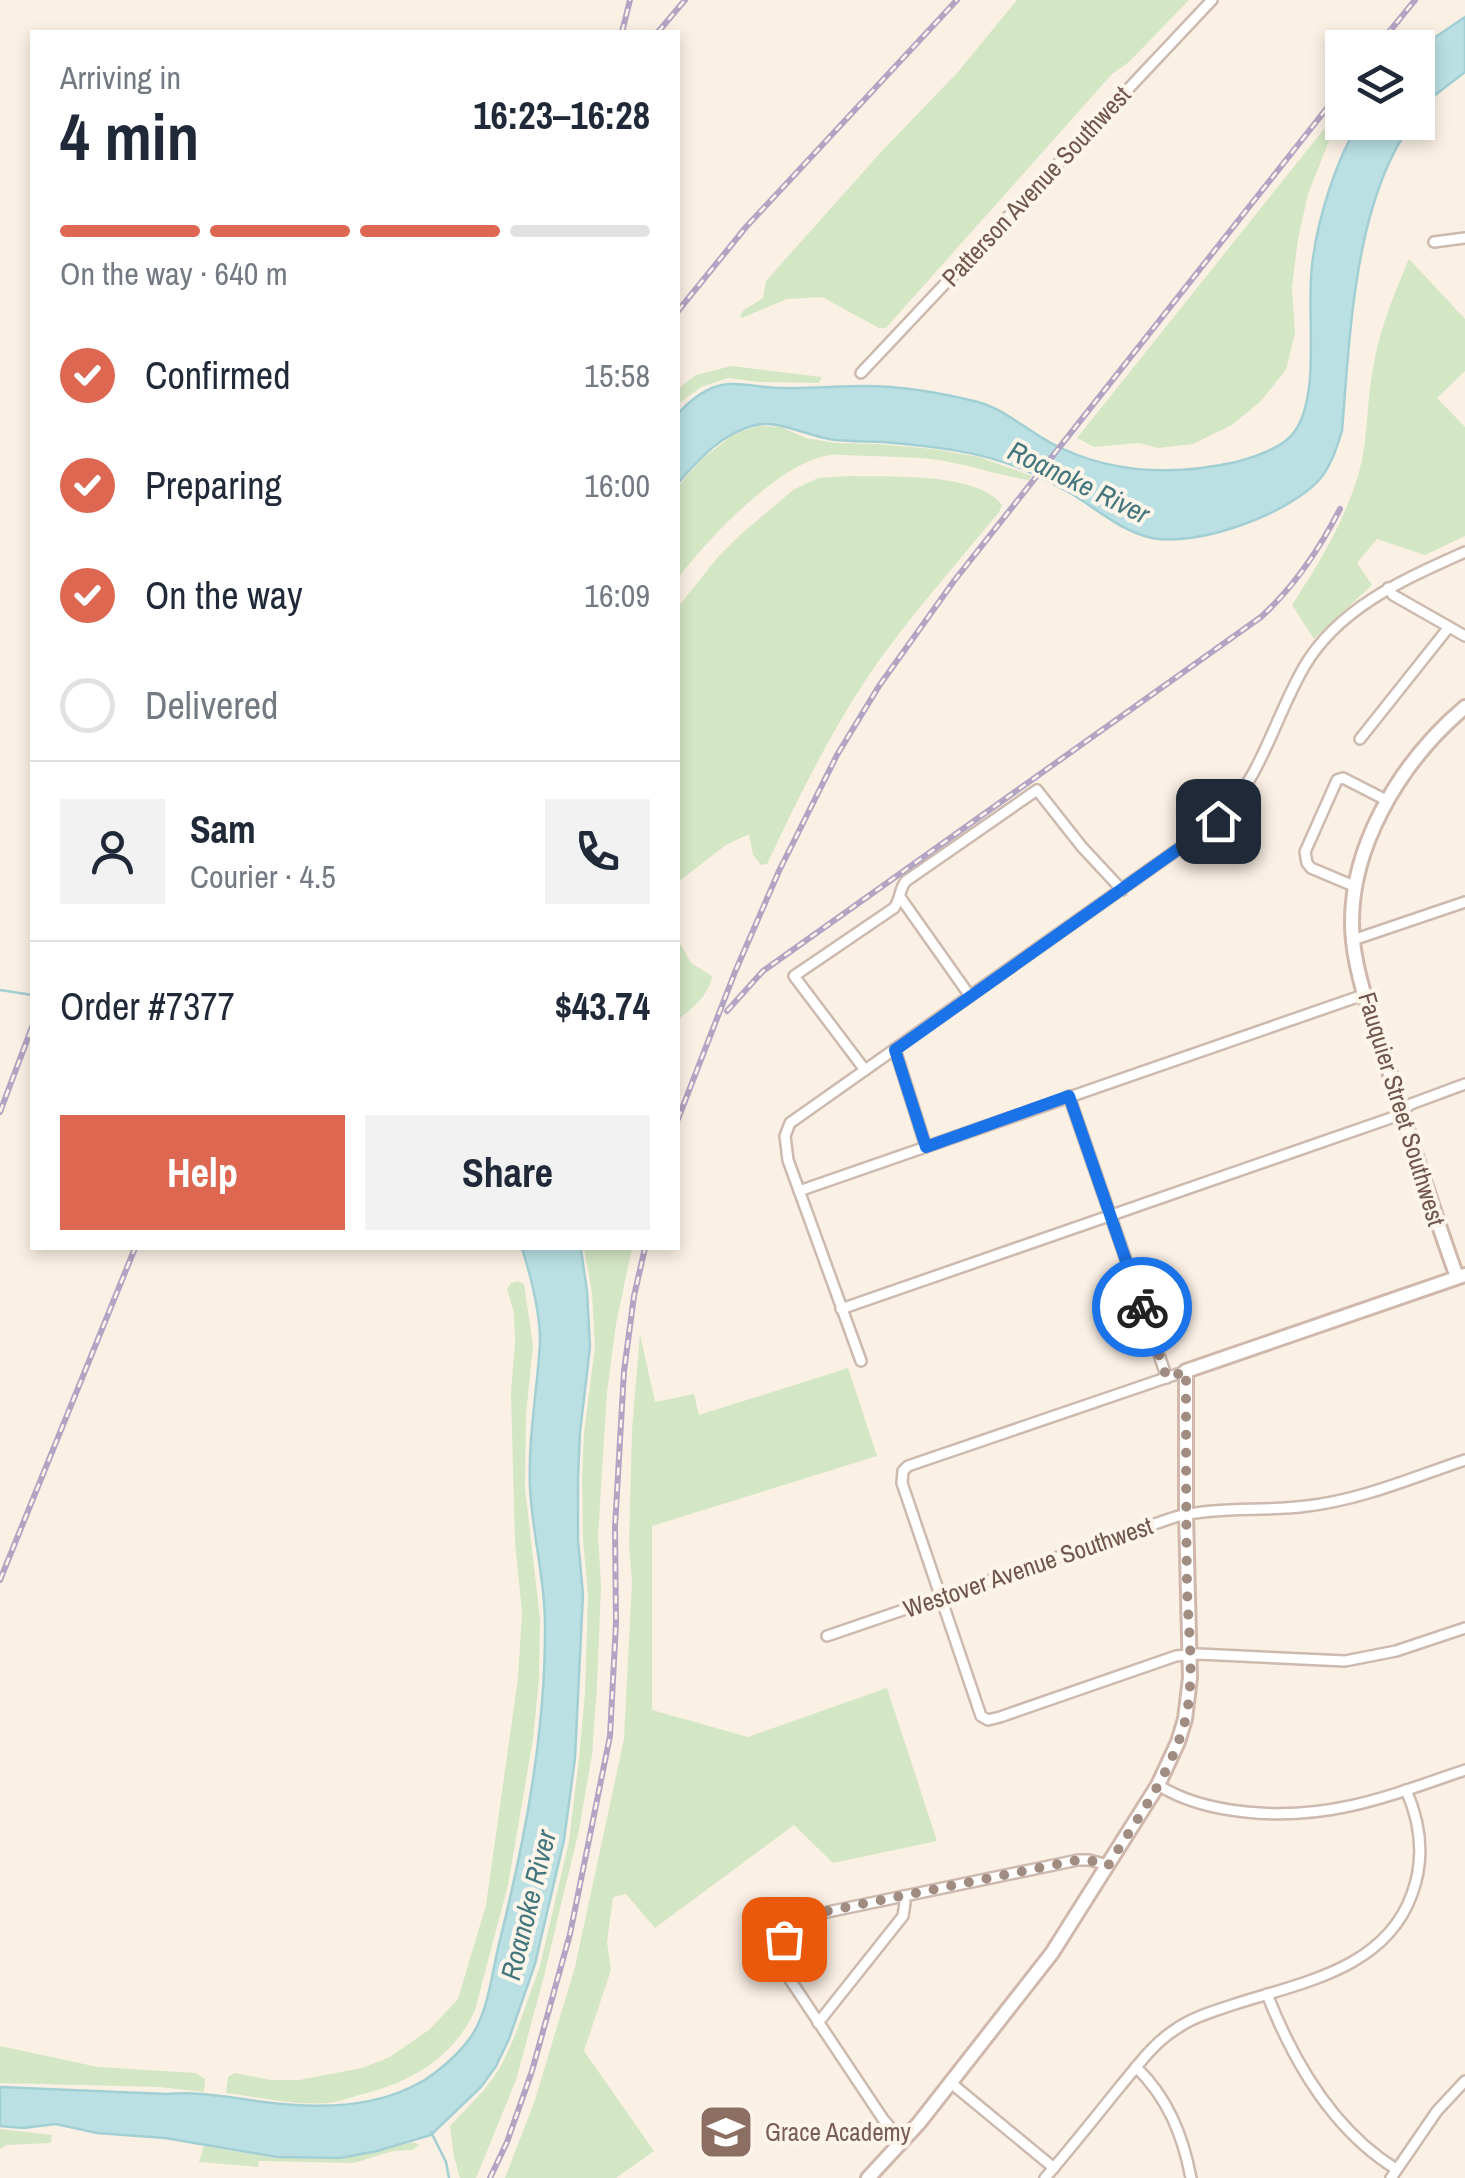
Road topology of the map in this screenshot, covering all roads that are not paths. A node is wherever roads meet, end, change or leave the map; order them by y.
1 (1212, 0) edge
2 (1465, 238) edge
3 (1434, 242) dead end
4 (861, 373) dead end
5 (1465, 552) edge
6 (1388, 588) junction
7 (1449, 627) junction
8 (1465, 636) edge
9 (1465, 708) edge
10 (1360, 739) dead end
11 (1388, 800) junction
12 (1356, 887) junction
13 (1122, 890) junction
14 (900, 898) junction
15 (1465, 902) edge
16 (1353, 940) junction
17 (1366, 994) junction
18 (970, 996) junction
19 (895, 1050) junction
20 (865, 1070) junction
21 (1465, 1084) edge
22 (1069, 1096) junction
23 (1400, 1110) junction
24 (926, 1147) junction
25 (799, 1191) junction
26 (1111, 1216) junction
27 (1461, 1276) edge
28 (841, 1309) junction
29 (861, 1361) dead end
30 (1186, 1371) junction
31 (1167, 1378) junction
32 (1465, 1460) edge
33 (1186, 1514) junction
34 (941, 1597) junction
35 (1465, 1628) edge
36 (827, 1636) dead end
37 (1190, 1654) junction
38 (1465, 1770) edge
39 (1158, 1785) junction
40 (1406, 1790) junction
41 (1108, 1866) junction
42 (904, 1896) junction
43 (1267, 1994) junction
44 (818, 2023) junction
45 (1136, 2067) junction
46 (1465, 2081) edge
47 (951, 2083) junction
48 (903, 2142) junction
49 (1054, 2168) junction
50 (1394, 2173) edge
51 (868, 2178) edge
52 (1045, 2178) edge
53 (1191, 2178) edge

1 - 4 street, Patterson Avenue Southwest
2 - 3 street
5 - 6 street
6 - 7 street
6 - 13 street
7 - 8 street
7 - 10 street
9 - 11 street, Fauquier Street Southwest
11 - 12 street, Fauquier Street Southwest
11 - 12 street
12 - 16 street, Fauquier Street Southwest
13 - 14 street
13 - 18 street
14 - 18 street
14 - 20 street
15 - 16 street
16 - 17 street, Fauquier Street Southwest
17 - 22 street
17 - 23 street, Fauquier Street Southwest
18 - 19 street
19 - 20 street
19 - 24 street
20 - 25 street
21 - 23 street
22 - 24 street
22 - 26 street
23 - 26 street
23 - 27 street, Fauquier Street Southwest
24 - 25 street
25 - 28 street
26 - 28 street
26 - 31 street
27 - 30 street
28 - 29 street
30 - 31 street
30 - 33 street
31 - 34 street
32 - 33 street, Westover Avenue Southwest
33 - 34 street, Westover Avenue Southwest
33 - 37 street
34 - 36 street, Westover Avenue Southwest
34 - 37 street
35 - 37 street
37 - 39 street
38 - 40 street
39 - 40 street
39 - 41 street
40 - 43 street
41 - 42 street
41 - 47 street
42 - 44 street
42 - 44 street
43 - 45 street
43 - 50 street
44 - 48 street
45 - 49 street
45 - 53 street
46 - 50 street
47 - 48 street
47 - 49 street
48 - 51 street
49 - 52 street

